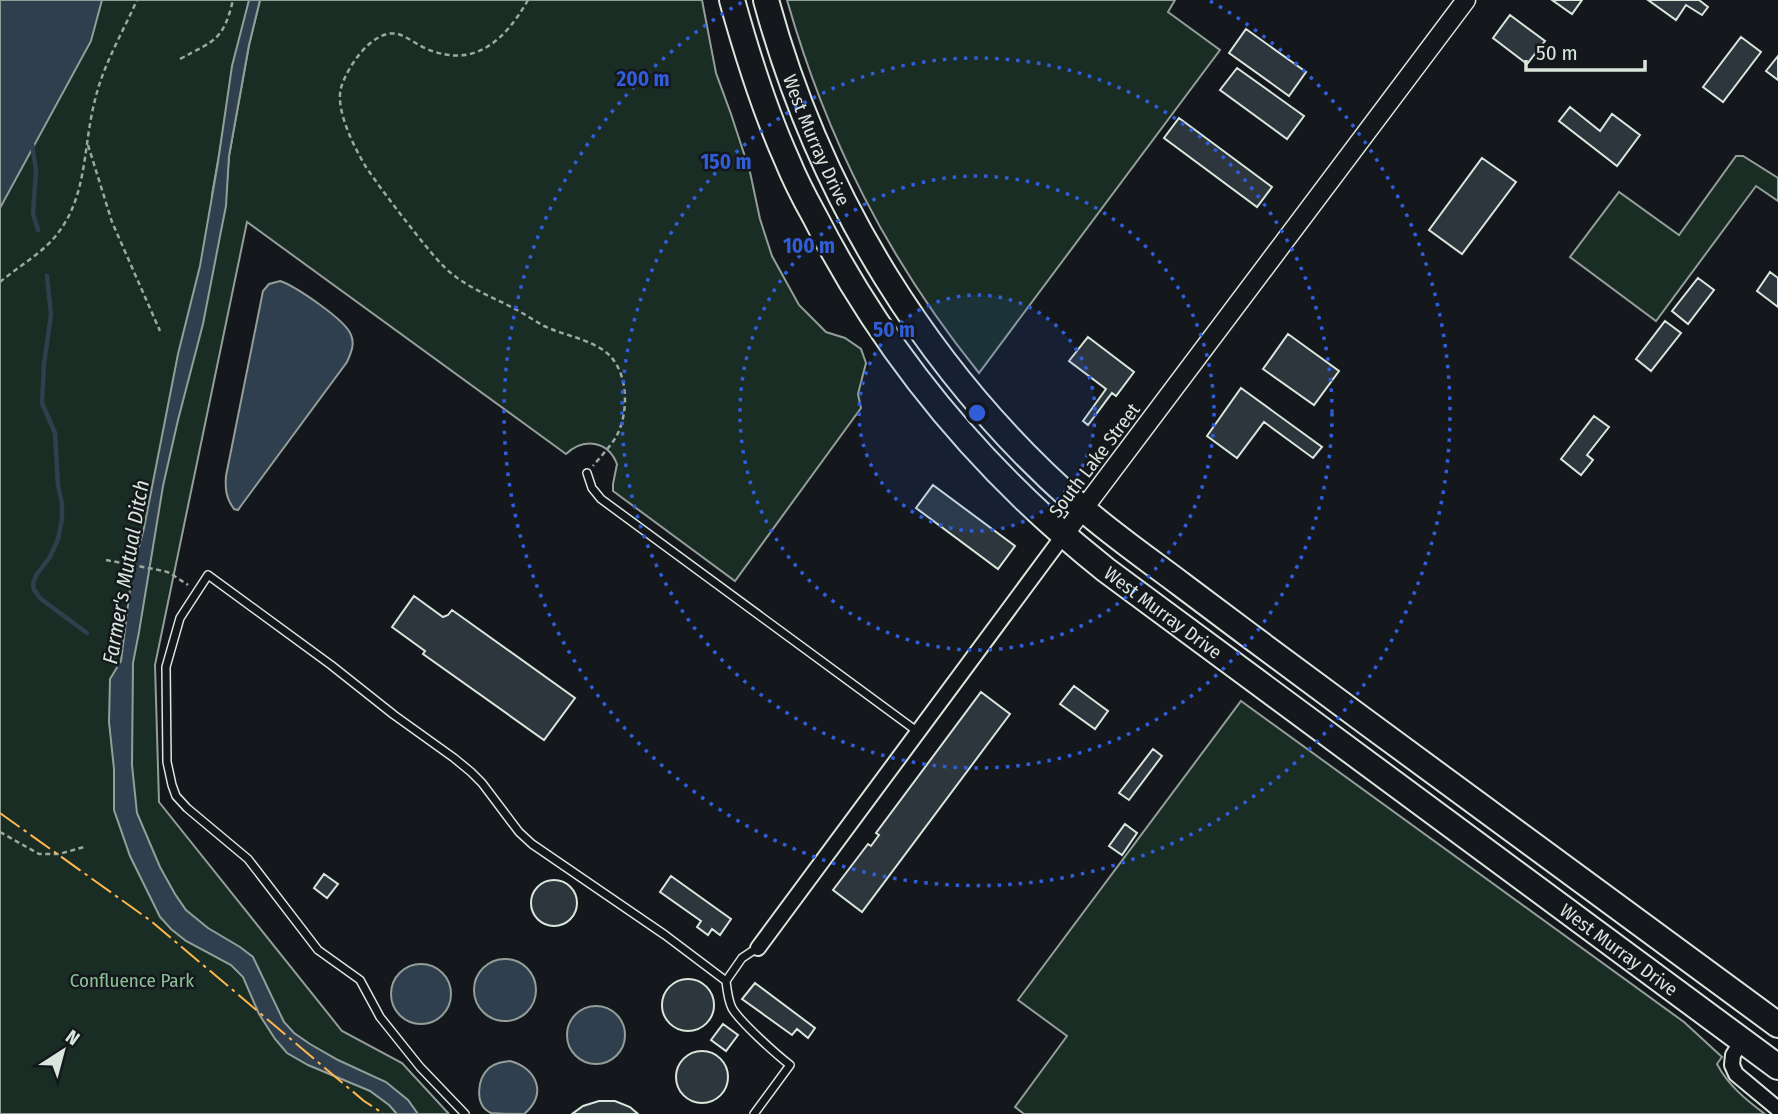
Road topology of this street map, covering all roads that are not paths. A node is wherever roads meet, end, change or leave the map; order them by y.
1 (732, 0) edge
2 (766, 0) edge
3 (1466, 0) edge
4 (587, 473) road end
5 (1084, 509) junction
6 (1063, 536) junction
7 (918, 732) junction
8 (758, 948) joint
9 (726, 981) junction
10 (1778, 1025) edge
11 (1742, 1041) junction
12 (1778, 1067) edge
13 (1778, 1109) edge
14 (465, 1114) edge
15 (754, 1114) edge

1 - 6 highway, West Murray Drive
2 - 5 highway, West Murray Drive
3 - 5 street, South Lake Street
4 - 7 lane
5 - 6 street, South Lake Street
5 - 10 highway, West Murray Drive
6 - 7 street, South Lake Street
6 - 11 highway, West Murray Drive
7 - 8 street, South Lake Street
8 - 9 lane
9 - 14 lane
9 - 15 lane
11 - 12 highway, West Murray Drive
11 - 13 street

